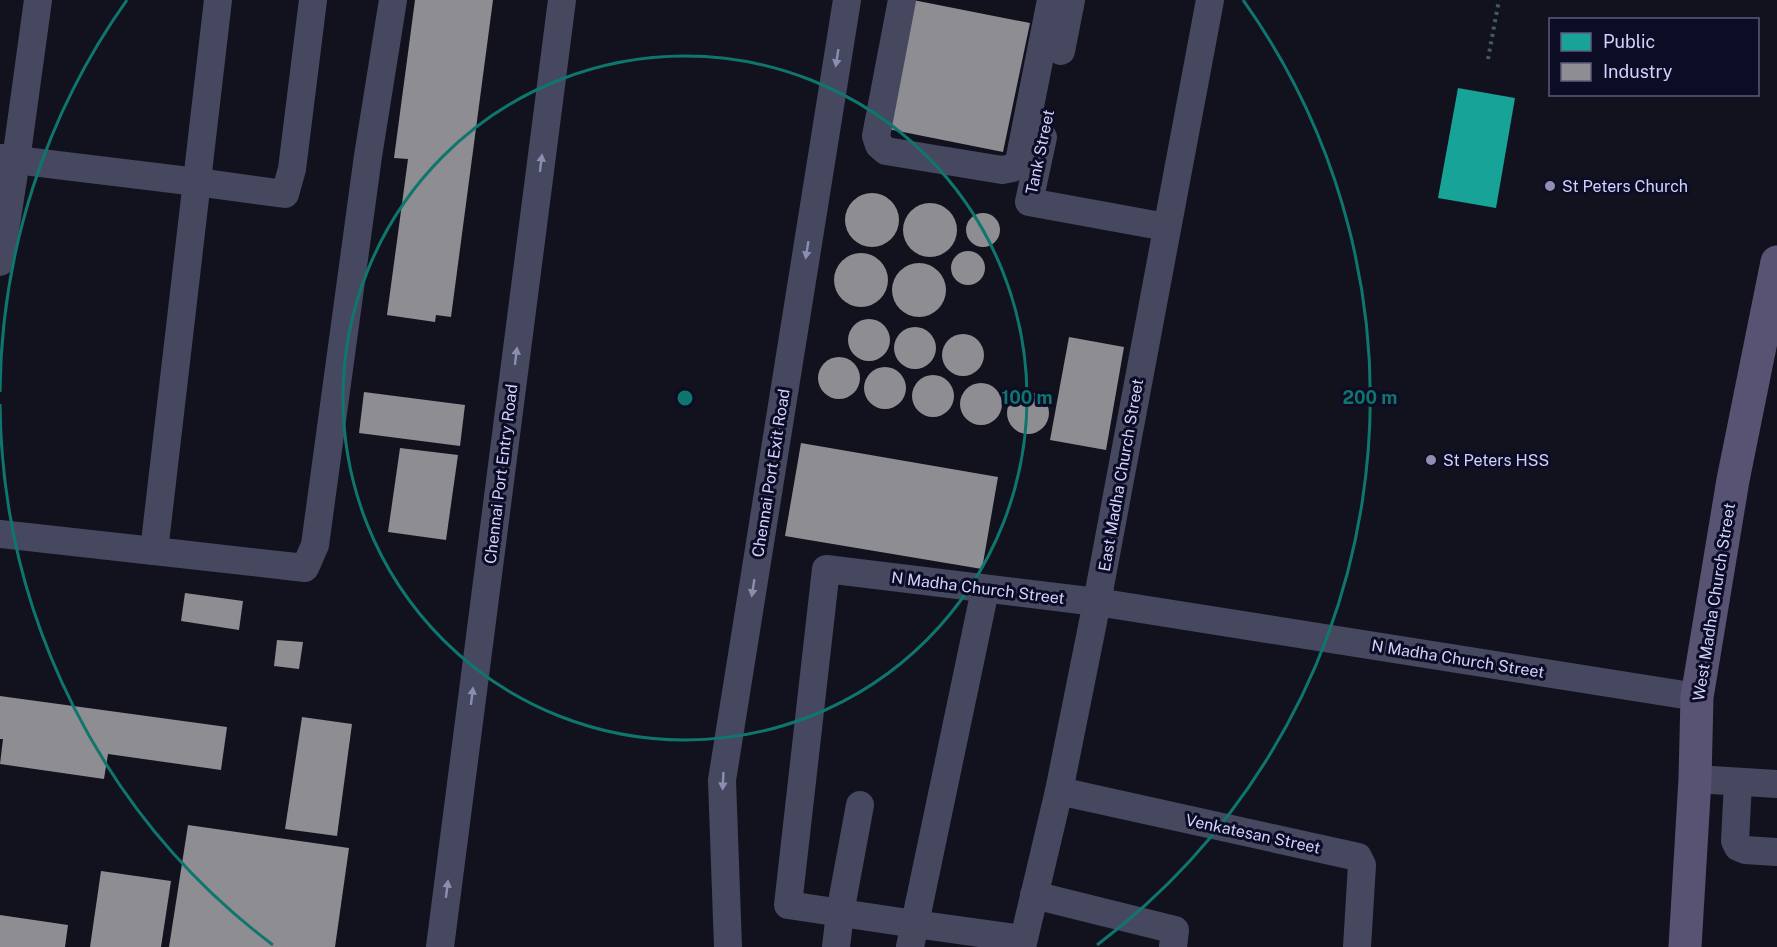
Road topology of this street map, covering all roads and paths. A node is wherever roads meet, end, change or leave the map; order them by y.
1 (38, 0) edge
2 (218, 0) edge
3 (313, 0) edge
4 (393, 0) edge
5 (562, 0) edge
6 (847, 0) edge
7 (902, 0) edge
8 (1051, 0) edge
9 (1071, 0) edge
10 (1210, 0) edge
11 (1499, 0) edge
12 (1488, 59) dead end
13 (8, 159) edge
14 (197, 182) junction
15 (1166, 227) junction
16 (0, 262) edge
17 (1777, 262) edge
18 (0, 534) edge
19 (154, 551) junction
20 (985, 590) junction
21 (1097, 602) junction
22 (1698, 697) junction
23 (1695, 779) junction
24 (1738, 782) junction
25 (1777, 784) edge
26 (1059, 791) junction
27 (860, 805) dead end
28 (1777, 852) edge
29 (1034, 895) junction
30 (840, 913) junction
31 (913, 936) edge
32 (1022, 943) edge
33 (440, 947) edge
34 (728, 947) edge
35 (836, 947) edge
36 (1173, 947) edge
37 (1357, 947) edge
38 (1685, 947) edge

1 - 13 street
2 - 14 street
3 - 14 street
4 - 19 street
33 -> 5 street, Chennai Port Entry Road
6 -> 34 street, Chennai Port Exit Road
7 - 8 street
9 - 15 street, Tank Street
10 - 15 street, East Madha Church Street
11 - 12 path
13 - 14 street
13 - 16 street
14 - 19 street
15 - 21 street, East Madha Church Street
17 - 22 main road, West Madha Church Street
18 - 19 street
20 - 21 street, N Madha Church Street
20 - 30 street, N Madha Church Street
20 - 31 street
21 - 22 street, N Madha Church Street
21 - 26 street, East Madha Church Street
22 - 23 main road, West Madha Church Street
23 - 24 street
23 - 38 main road, West Madha Church Street
24 - 25 street
24 - 28 street
26 - 29 street, East Madha Church Street
26 - 37 street, Venkatesan Street
27 - 30 street
29 - 32 street, East Madha Church Street
29 - 36 street
30 - 31 street, N Madha Church Street
30 - 35 street
31 - 32 street, N Madha Church Street

